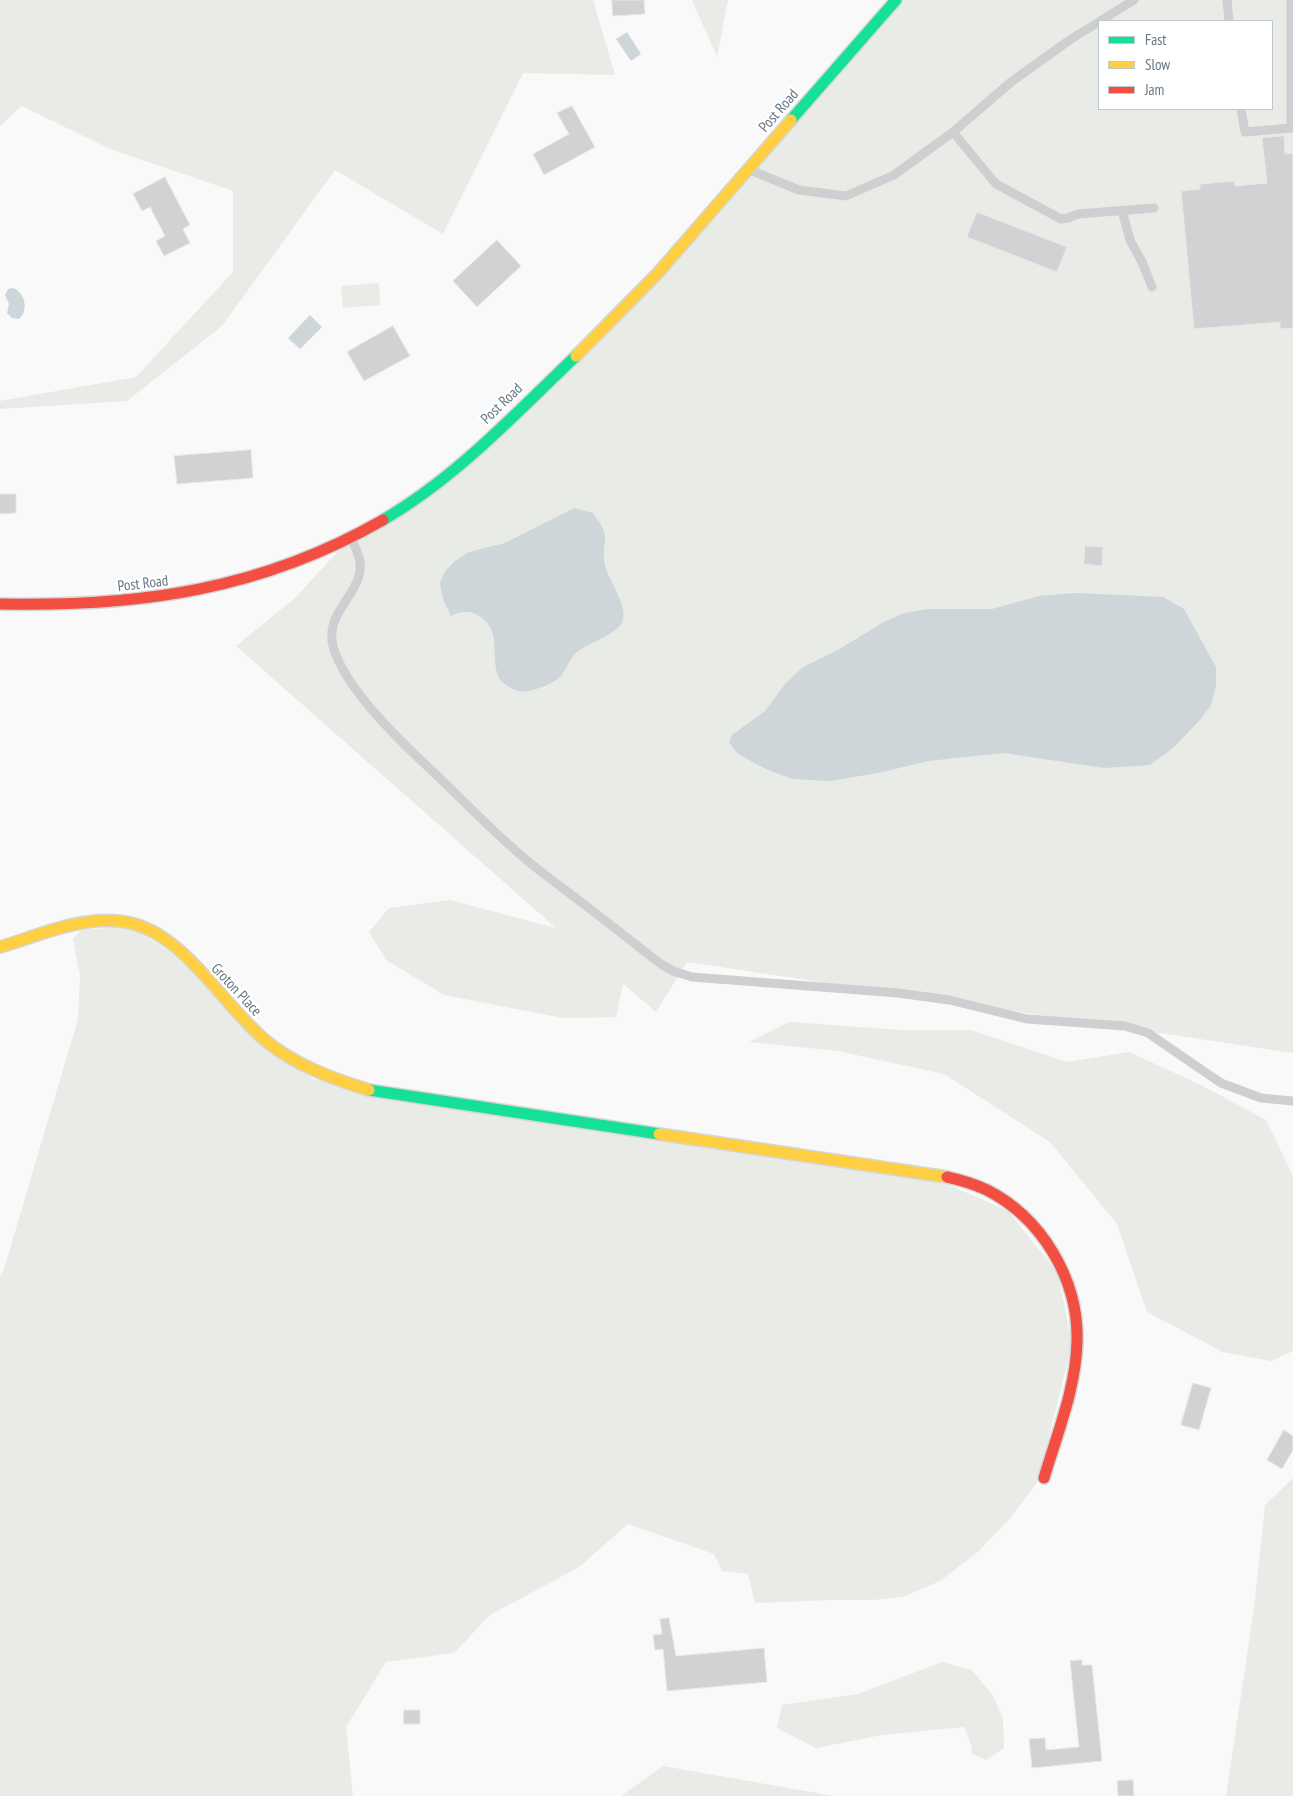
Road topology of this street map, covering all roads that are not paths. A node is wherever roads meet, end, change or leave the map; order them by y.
1 (896, 0) edge
2 (1134, 0) edge
3 (1227, 0) edge
4 (1291, 0) edge
5 (1102, 20) edge
6 (1229, 20) edge
7 (1098, 22) edge
8 (1241, 110) edge
9 (953, 132) junction
10 (748, 169) junction
11 (1154, 208) dead end
12 (1122, 210) junction
13 (1152, 287) dead end
14 (351, 538) junction
15 (0, 604) edge
16 (0, 946) edge
17 (1293, 1101) edge
18 (1044, 1478) dead end

1 - 10 street, Post Road
2 - 5 lane
3 - 6 lane
4 - 8 lane
7 - 9 lane
9 - 10 lane
9 - 12 lane
10 - 14 street, Post Road
11 - 12 lane
12 - 13 lane
14 - 15 street, Post Road
14 - 17 lane
16 - 18 street, Groton Place

